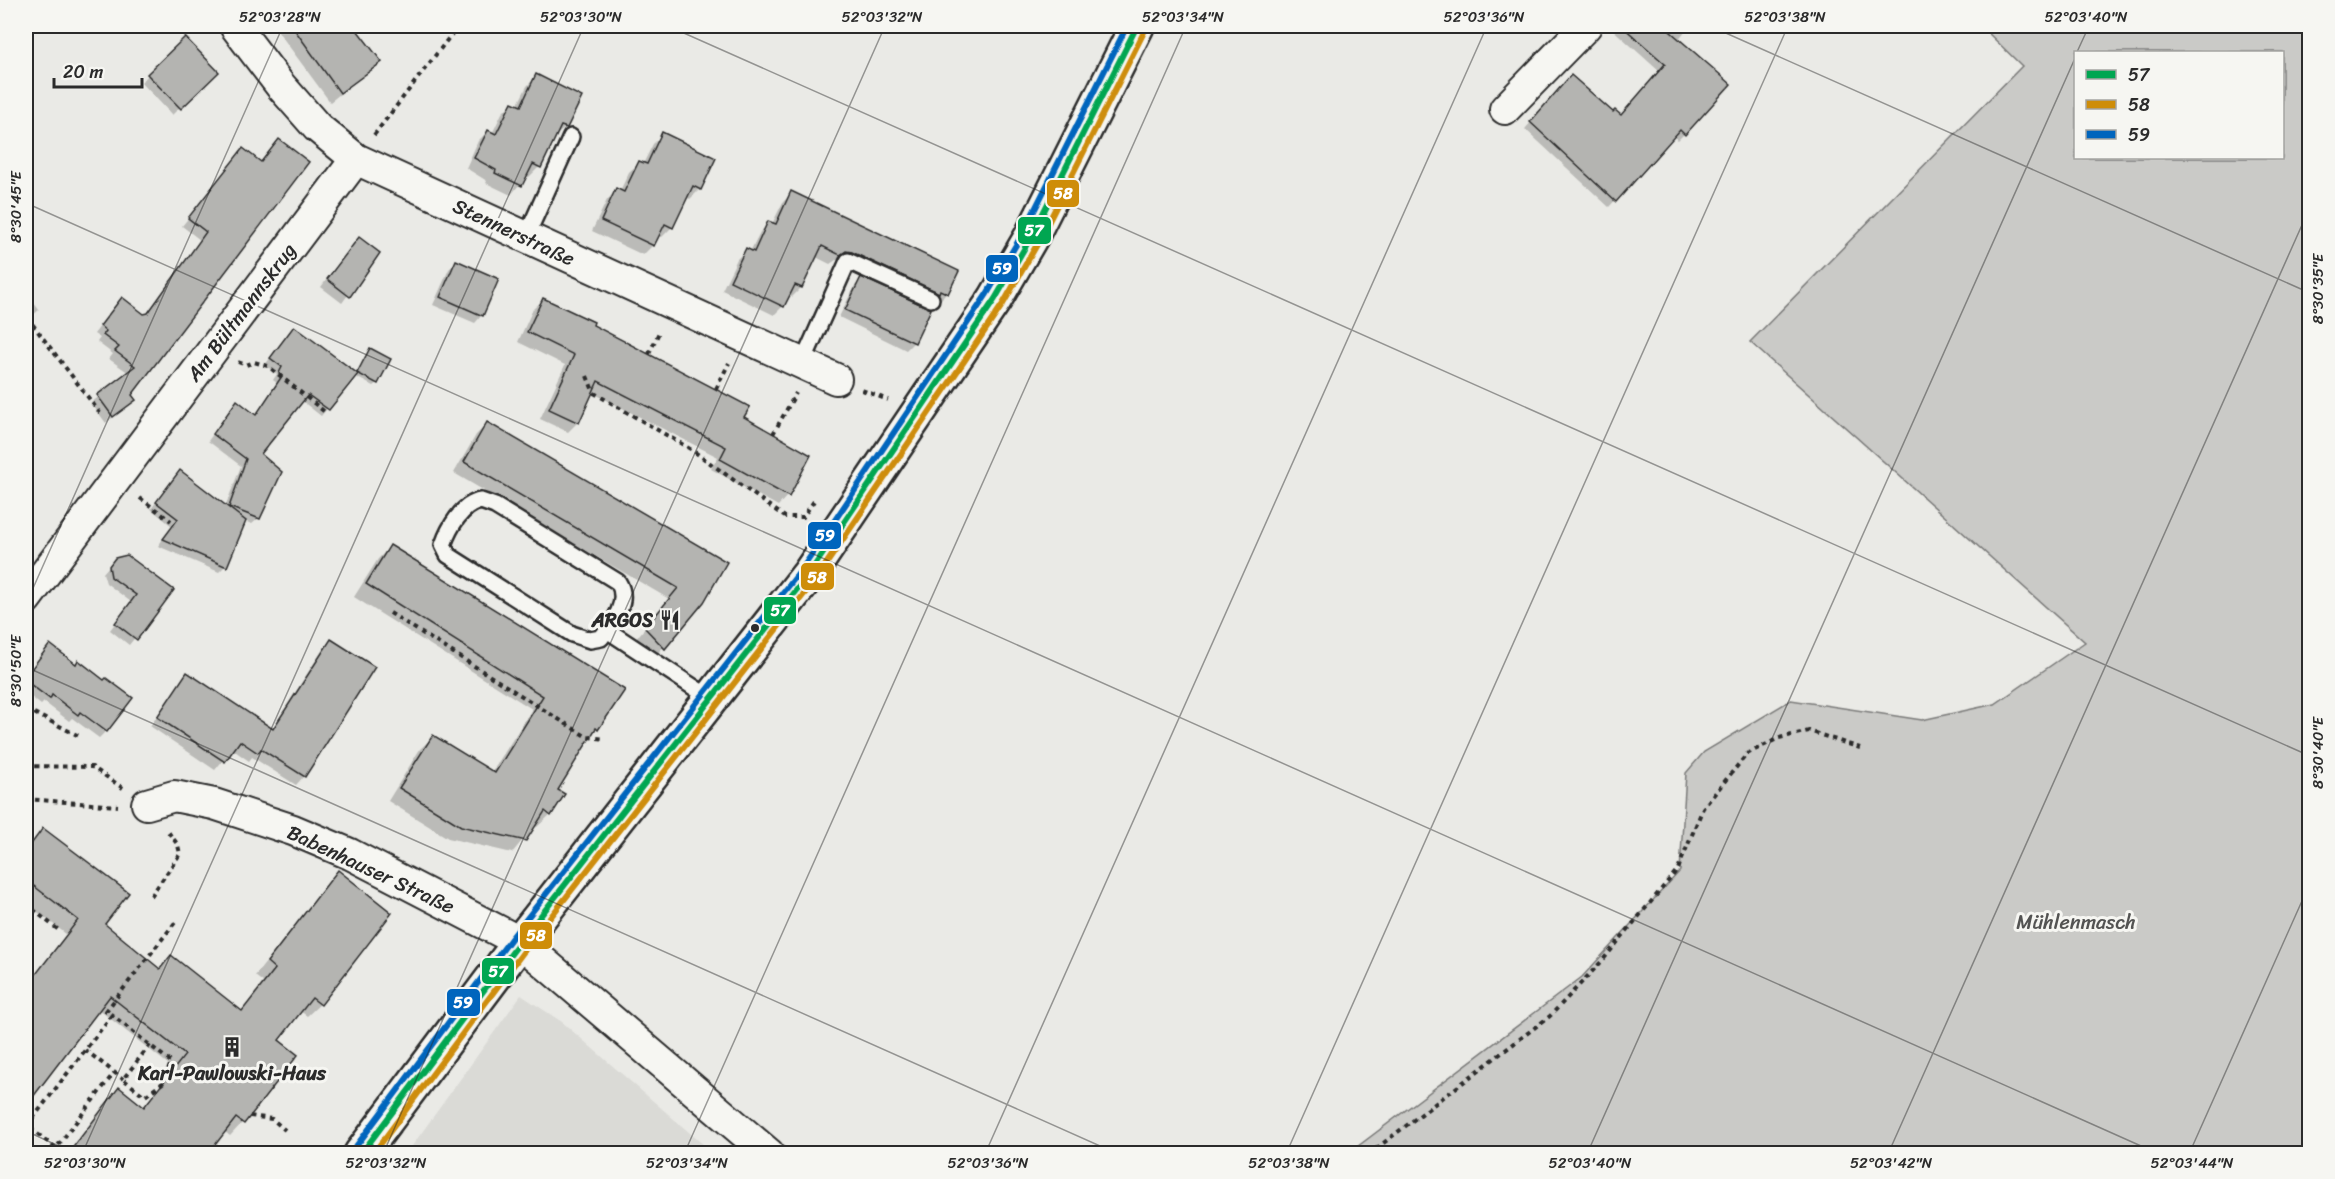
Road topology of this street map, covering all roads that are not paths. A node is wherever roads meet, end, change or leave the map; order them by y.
1 (235, 26) edge
2 (1137, 26) edge
3 (1586, 26) edge
4 (1505, 109) dead end
5 (571, 137) dead end
6 (356, 159) junction
7 (526, 237) junction
8 (931, 299) dead end
9 (816, 370) joint
10 (26, 599) edge
11 (607, 630) junction
12 (713, 700) junction
13 (147, 804) road end
14 (520, 942) junction
15 (361, 1154) edge
16 (769, 1154) edge

1 - 6 street, Stennerstraße
2 - 12 main road
3 - 4 street
5 - 7 lane
6 - 7 street, Stennerstraße
6 - 10 street, Am Bültmannskrug
7 - 9 street, Stennerstraße
8 - 9 lane
11 - 11 lane
11 - 12 lane
12 - 14 main road
13 - 14 street, Babenhauser Straße
14 - 15 main road
14 - 16 street, Babenhauser Straße

